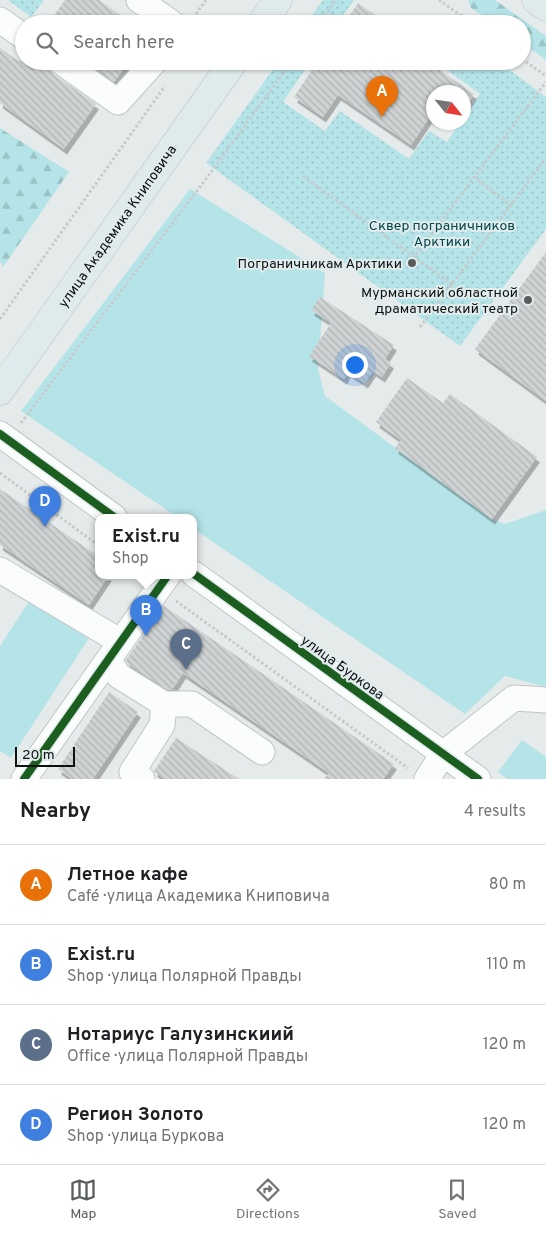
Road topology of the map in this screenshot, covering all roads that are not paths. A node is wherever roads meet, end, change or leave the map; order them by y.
1 (138, 0) edge
2 (278, 0) edge
3 (536, 0) edge
4 (546, 7) edge
5 (160, 15) edge
6 (267, 15) edge
7 (0, 20) edge
8 (15, 30) edge
9 (73, 70) edge
10 (162, 70) edge
11 (227, 70) edge
12 (0, 391) edge
13 (4, 438) edge
14 (110, 514) edge
15 (0, 570) edge
16 (197, 576) edge
17 (163, 582) edge
18 (115, 651) junction
19 (546, 700) edge
20 (164, 704) junction
21 (262, 752) dead end
22 (443, 754) junction
23 (418, 774) edge
24 (24, 779) edge
25 (142, 779) edge
26 (478, 779) edge

1 - 5 street
2 - 6 main road
3 - 4 main road
7 - 8 street
9 - 10 street
11 - 12 main road, улица Академика Книповича
13 - 14 street
15 - 18 street
16 - 22 street, улица Буркова
17 - 18 street
18 - 20 street
18 - 24 street
19 - 22 street
20 - 21 street
20 - 25 street
22 - 23 street
22 - 26 street, улица Буркова

